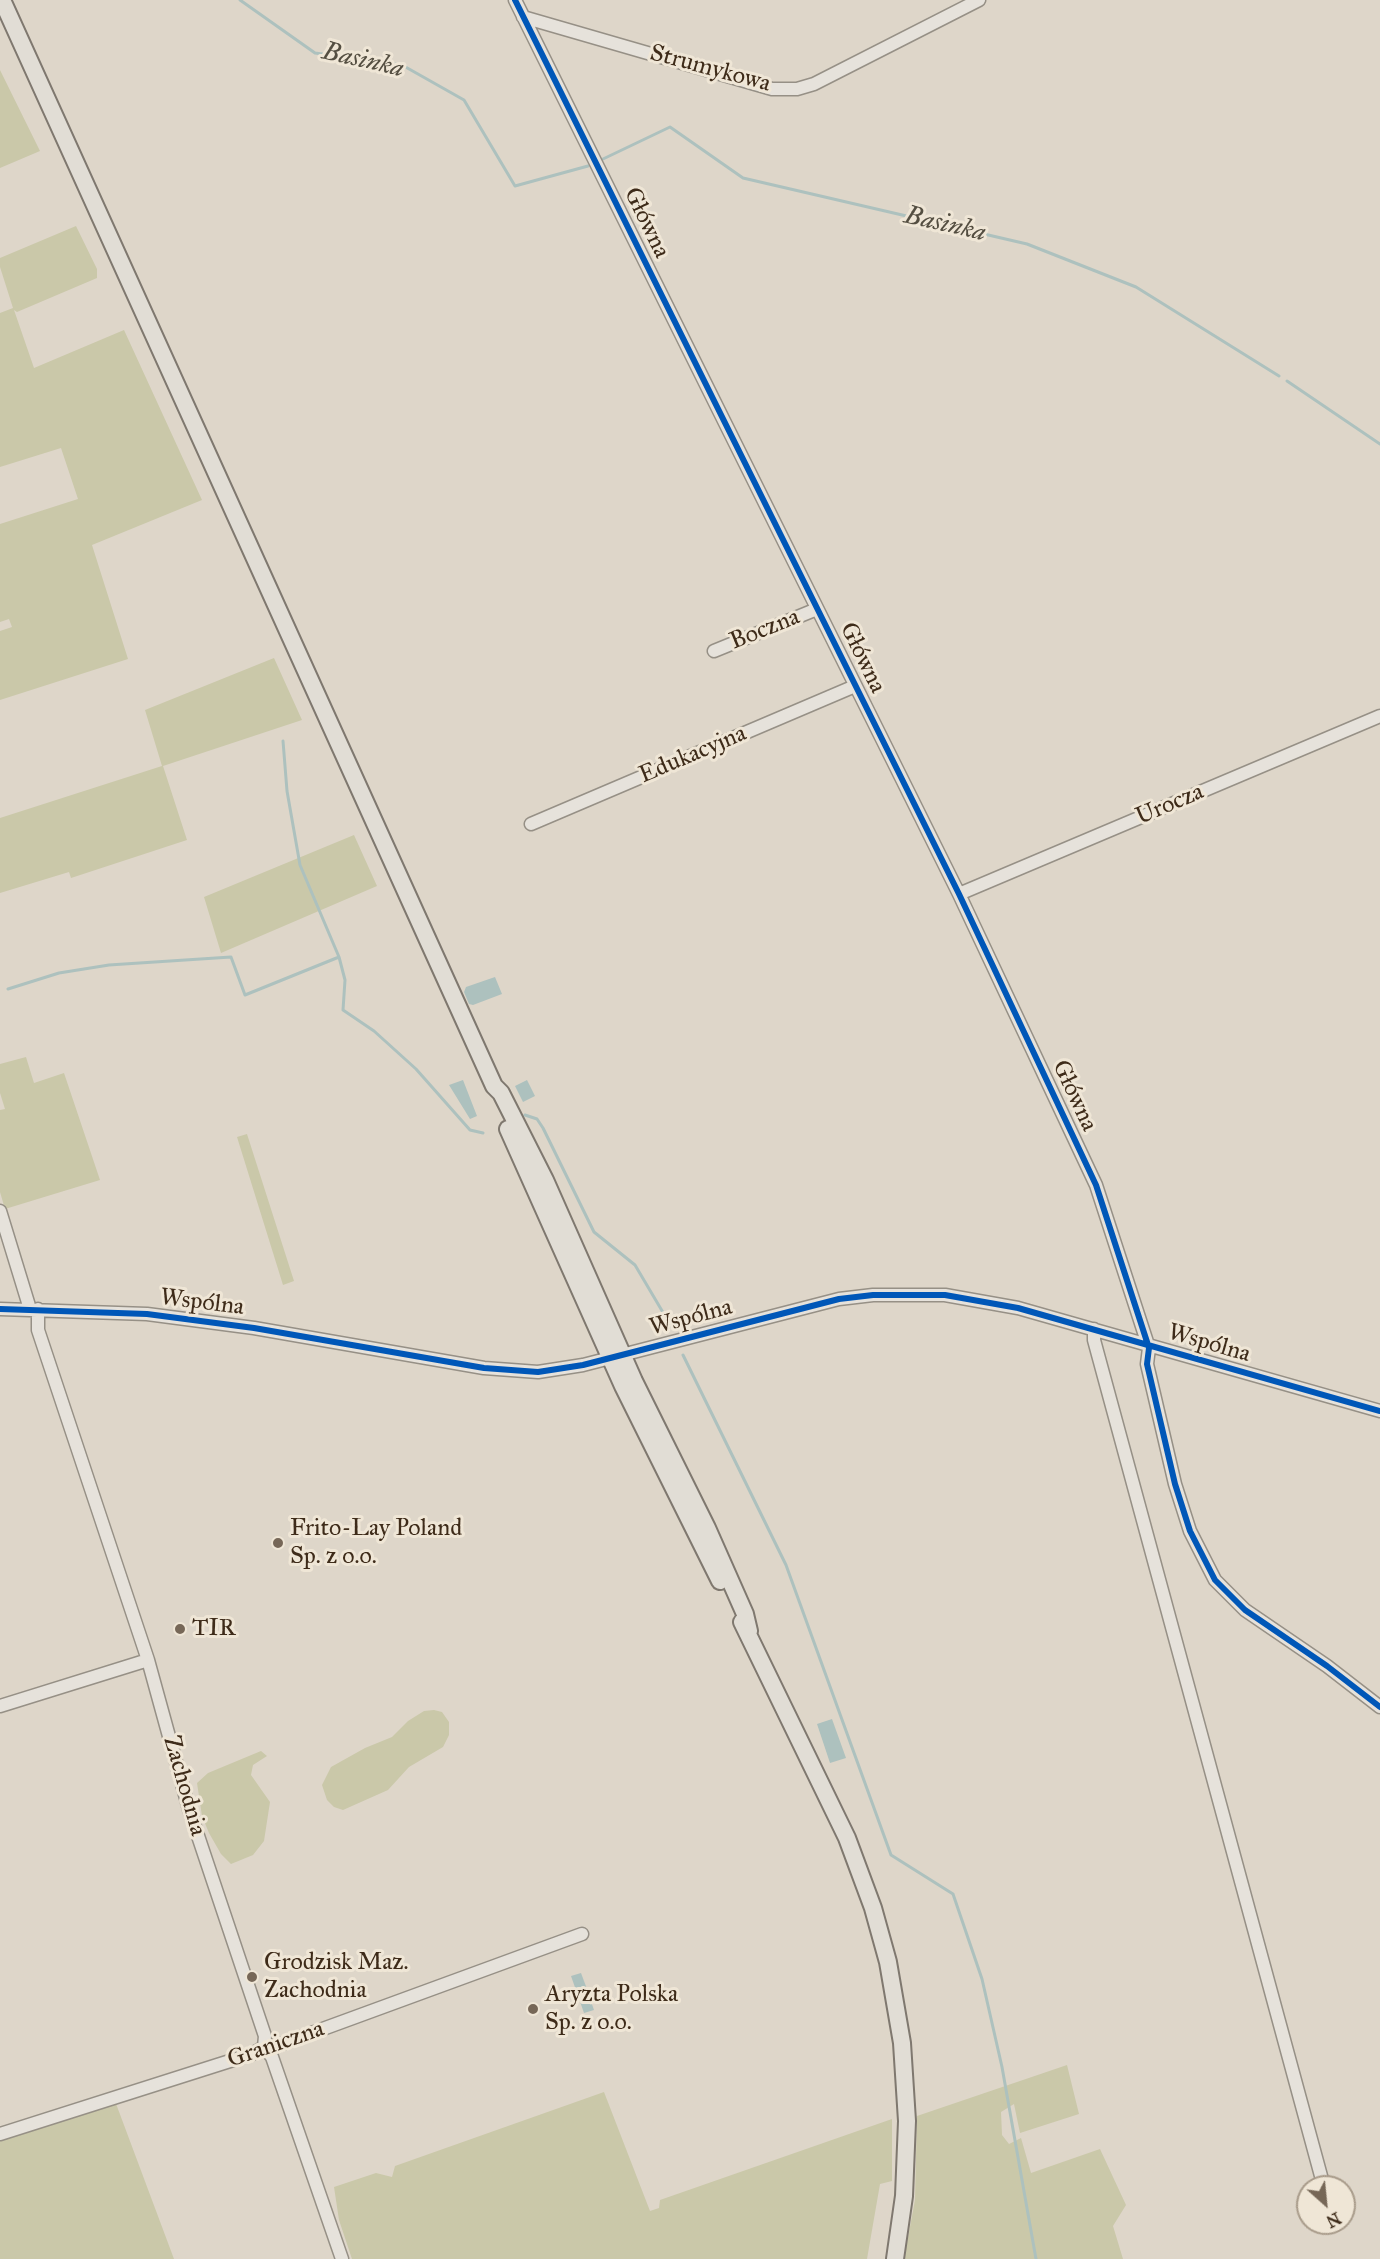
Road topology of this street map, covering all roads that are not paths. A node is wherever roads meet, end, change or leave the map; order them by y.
1 (2, 0) edge
2 (515, 0) edge
3 (979, 0) edge
4 (523, 17) junction
5 (817, 609) junction
6 (714, 651) dead end
7 (855, 686) junction
8 (1380, 716) edge
9 (531, 824) dead end
10 (959, 894) junction
11 (0, 1211) edge
12 (0, 1309) edge
13 (34, 1309) junction
14 (1094, 1329) junction
15 (1148, 1345) junction
16 (617, 1356) junction
17 (1380, 1411) edge
18 (148, 1660) junction
19 (0, 1706) edge
20 (1380, 1707) edge
21 (582, 1934) dead end
22 (264, 2047) junction
23 (0, 2134) edge
24 (1321, 2175) edge
25 (342, 2259) edge
26 (895, 2259) edge

1 - 16 main road
2 - 4 street, Główna
3 - 4 street, Strumykowa
4 - 5 street, Główna
5 - 6 street, Boczna
5 - 7 street, Główna
7 - 9 street, Edukacyjna
7 - 10 street, Główna
8 - 10 street, Urocza
10 - 15 street, Główna
11 - 13 street, Zachodnia
12 - 13 street, Wspólna
13 - 16 street, Wspólna
13 - 18 street, Zachodnia
14 - 15 street, Wspólna
14 - 16 street, Wspólna
14 - 24 street
15 - 17 street, Wspólna
15 - 20 street, Główna
16 - 26 main road
18 - 19 street
18 - 22 street, Zachodnia
21 - 22 street, Graniczna
22 - 23 street, Graniczna
22 - 25 street, Zachodnia

